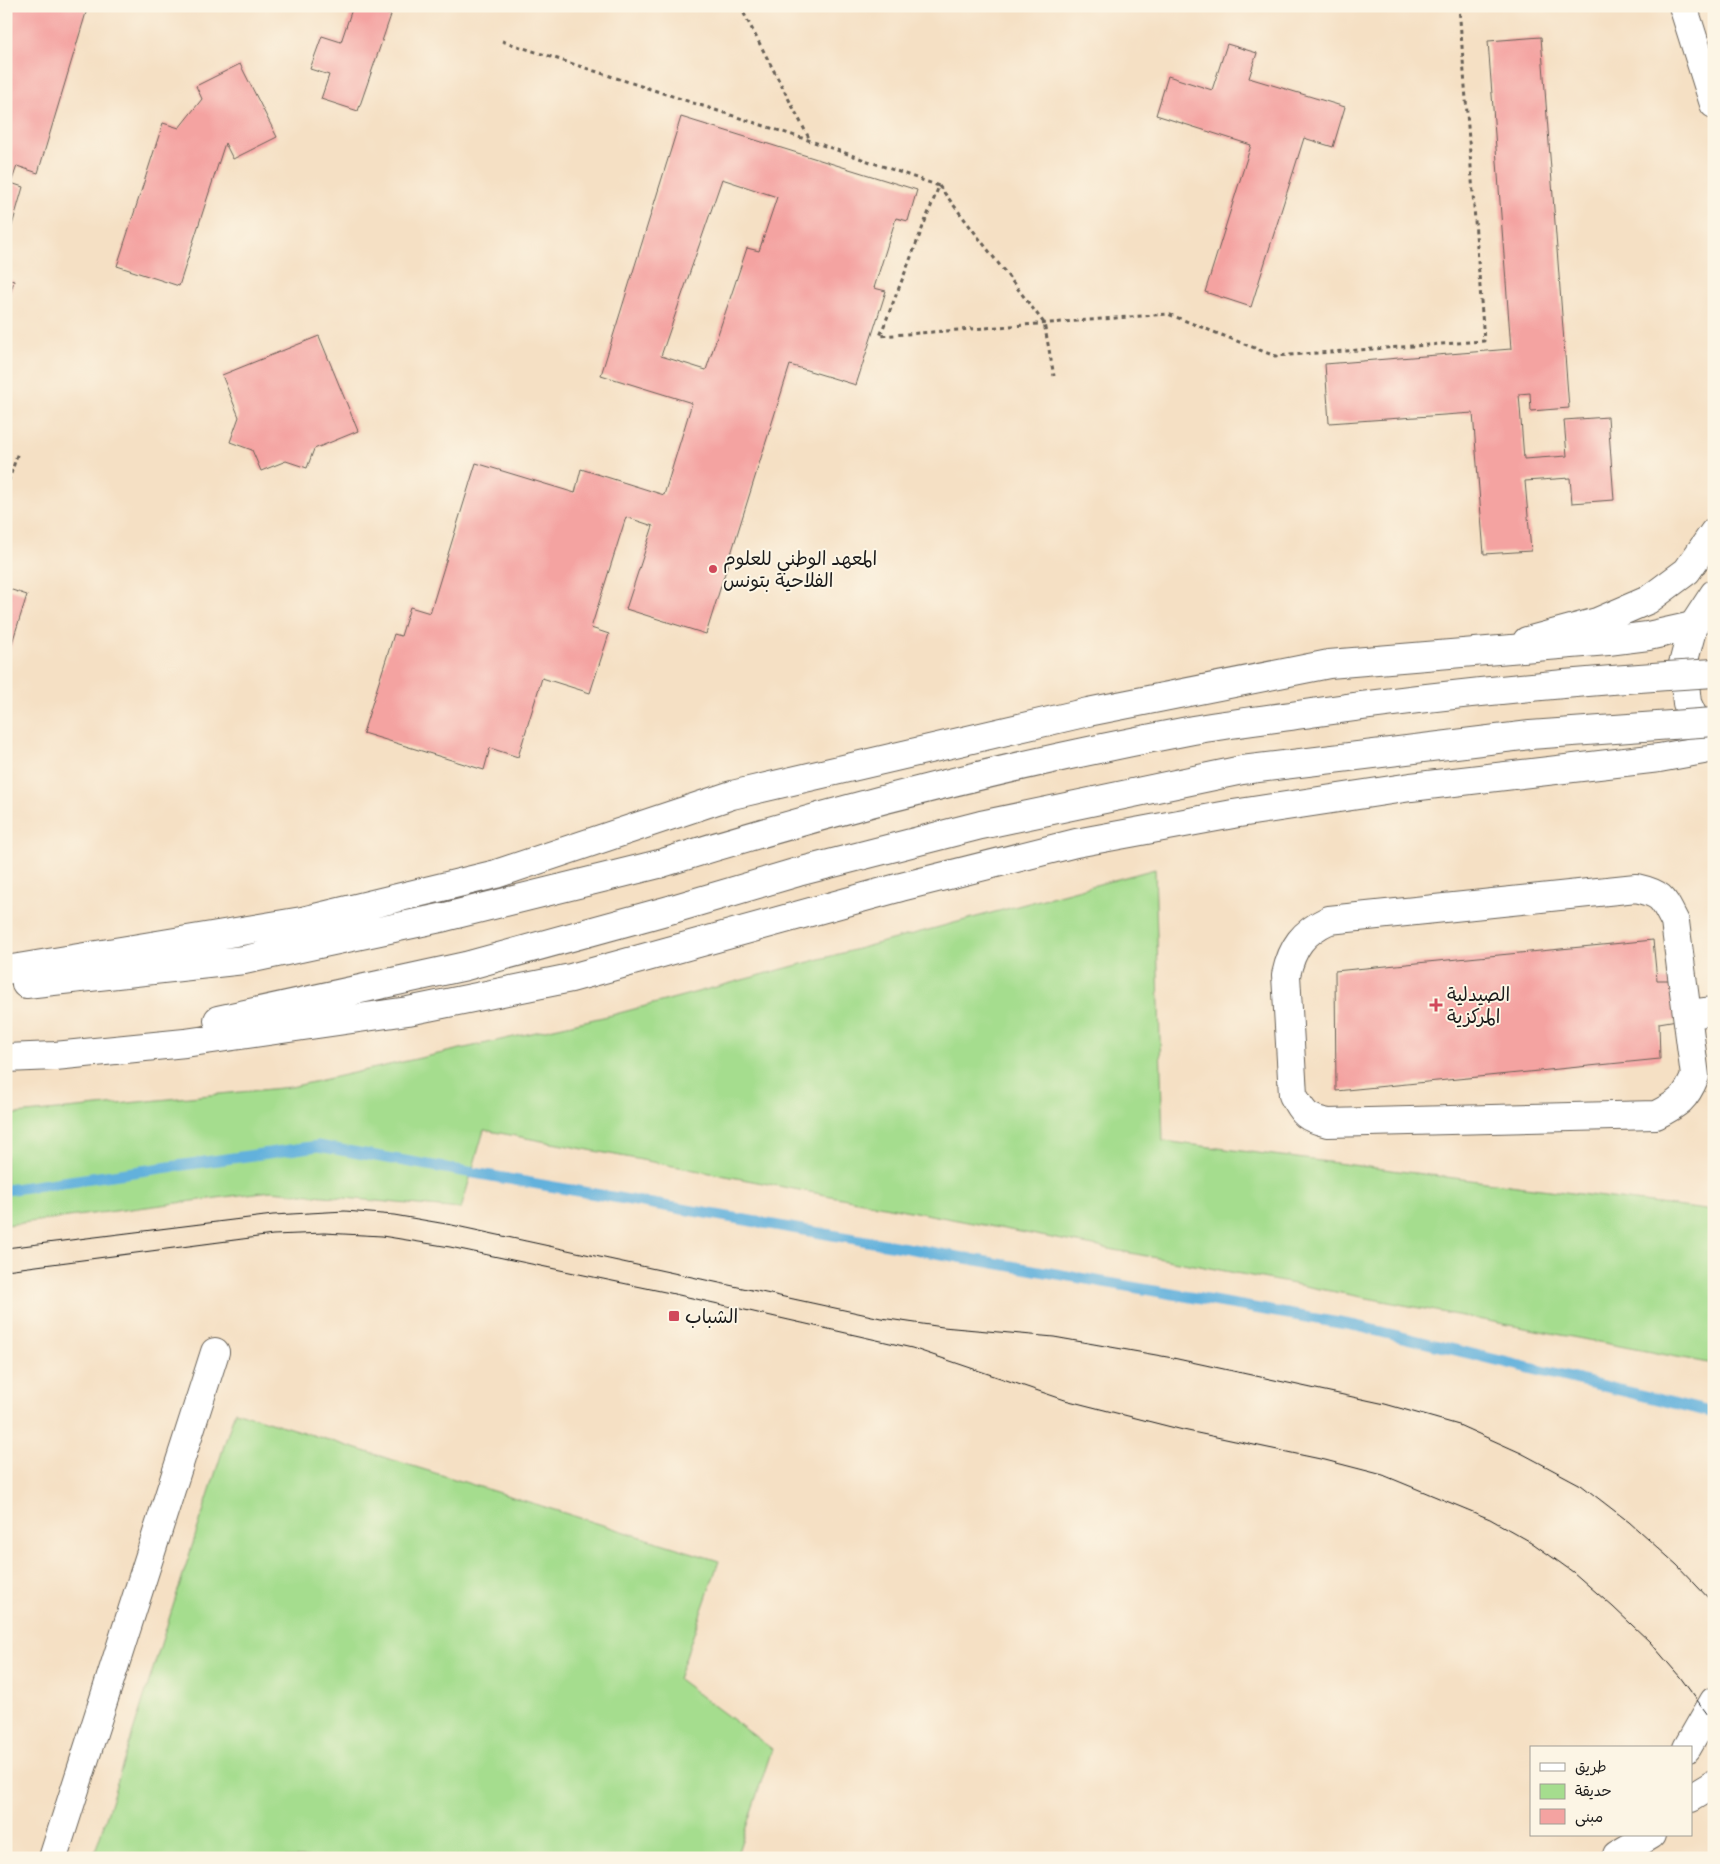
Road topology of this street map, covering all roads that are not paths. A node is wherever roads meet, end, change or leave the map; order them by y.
1 (1683, 6) edge
2 (1714, 104) edge
3 (1714, 532) edge
4 (1714, 594) edge
5 (1693, 626) junction
6 (1494, 649) junction
7 (1714, 673) edge
8 (1714, 722) edge
9 (1711, 751) edge
10 (6, 970) edge
11 (6, 986) edge
12 (1701, 1013) edge
13 (6, 1048) edge
14 (6, 1058) edge
15 (215, 1352) dead end
16 (1714, 1701) edge
17 (1688, 1746) edge
18 (1714, 1784) edge
19 (1692, 1797) edge
20 (1714, 1805) edge
21 (1692, 1813) edge
22 (1633, 1836) edge
23 (1649, 1836) edge
24 (1615, 1856) edge
25 (53, 1858) edge

1 - 2 main road
3 - 6 main road
4 - 5 main road
5 - 6 main road
5 - 9 main road
6 - 10 main road
7 - 11 main road, bridge
8 - 13 main road, bridge
9 - 14 main road
12 - 12 main road
15 - 25 main road
16 - 17 main road
18 - 19 main road
20 - 21 main road
22 - 24 main road
23 - 24 main road

